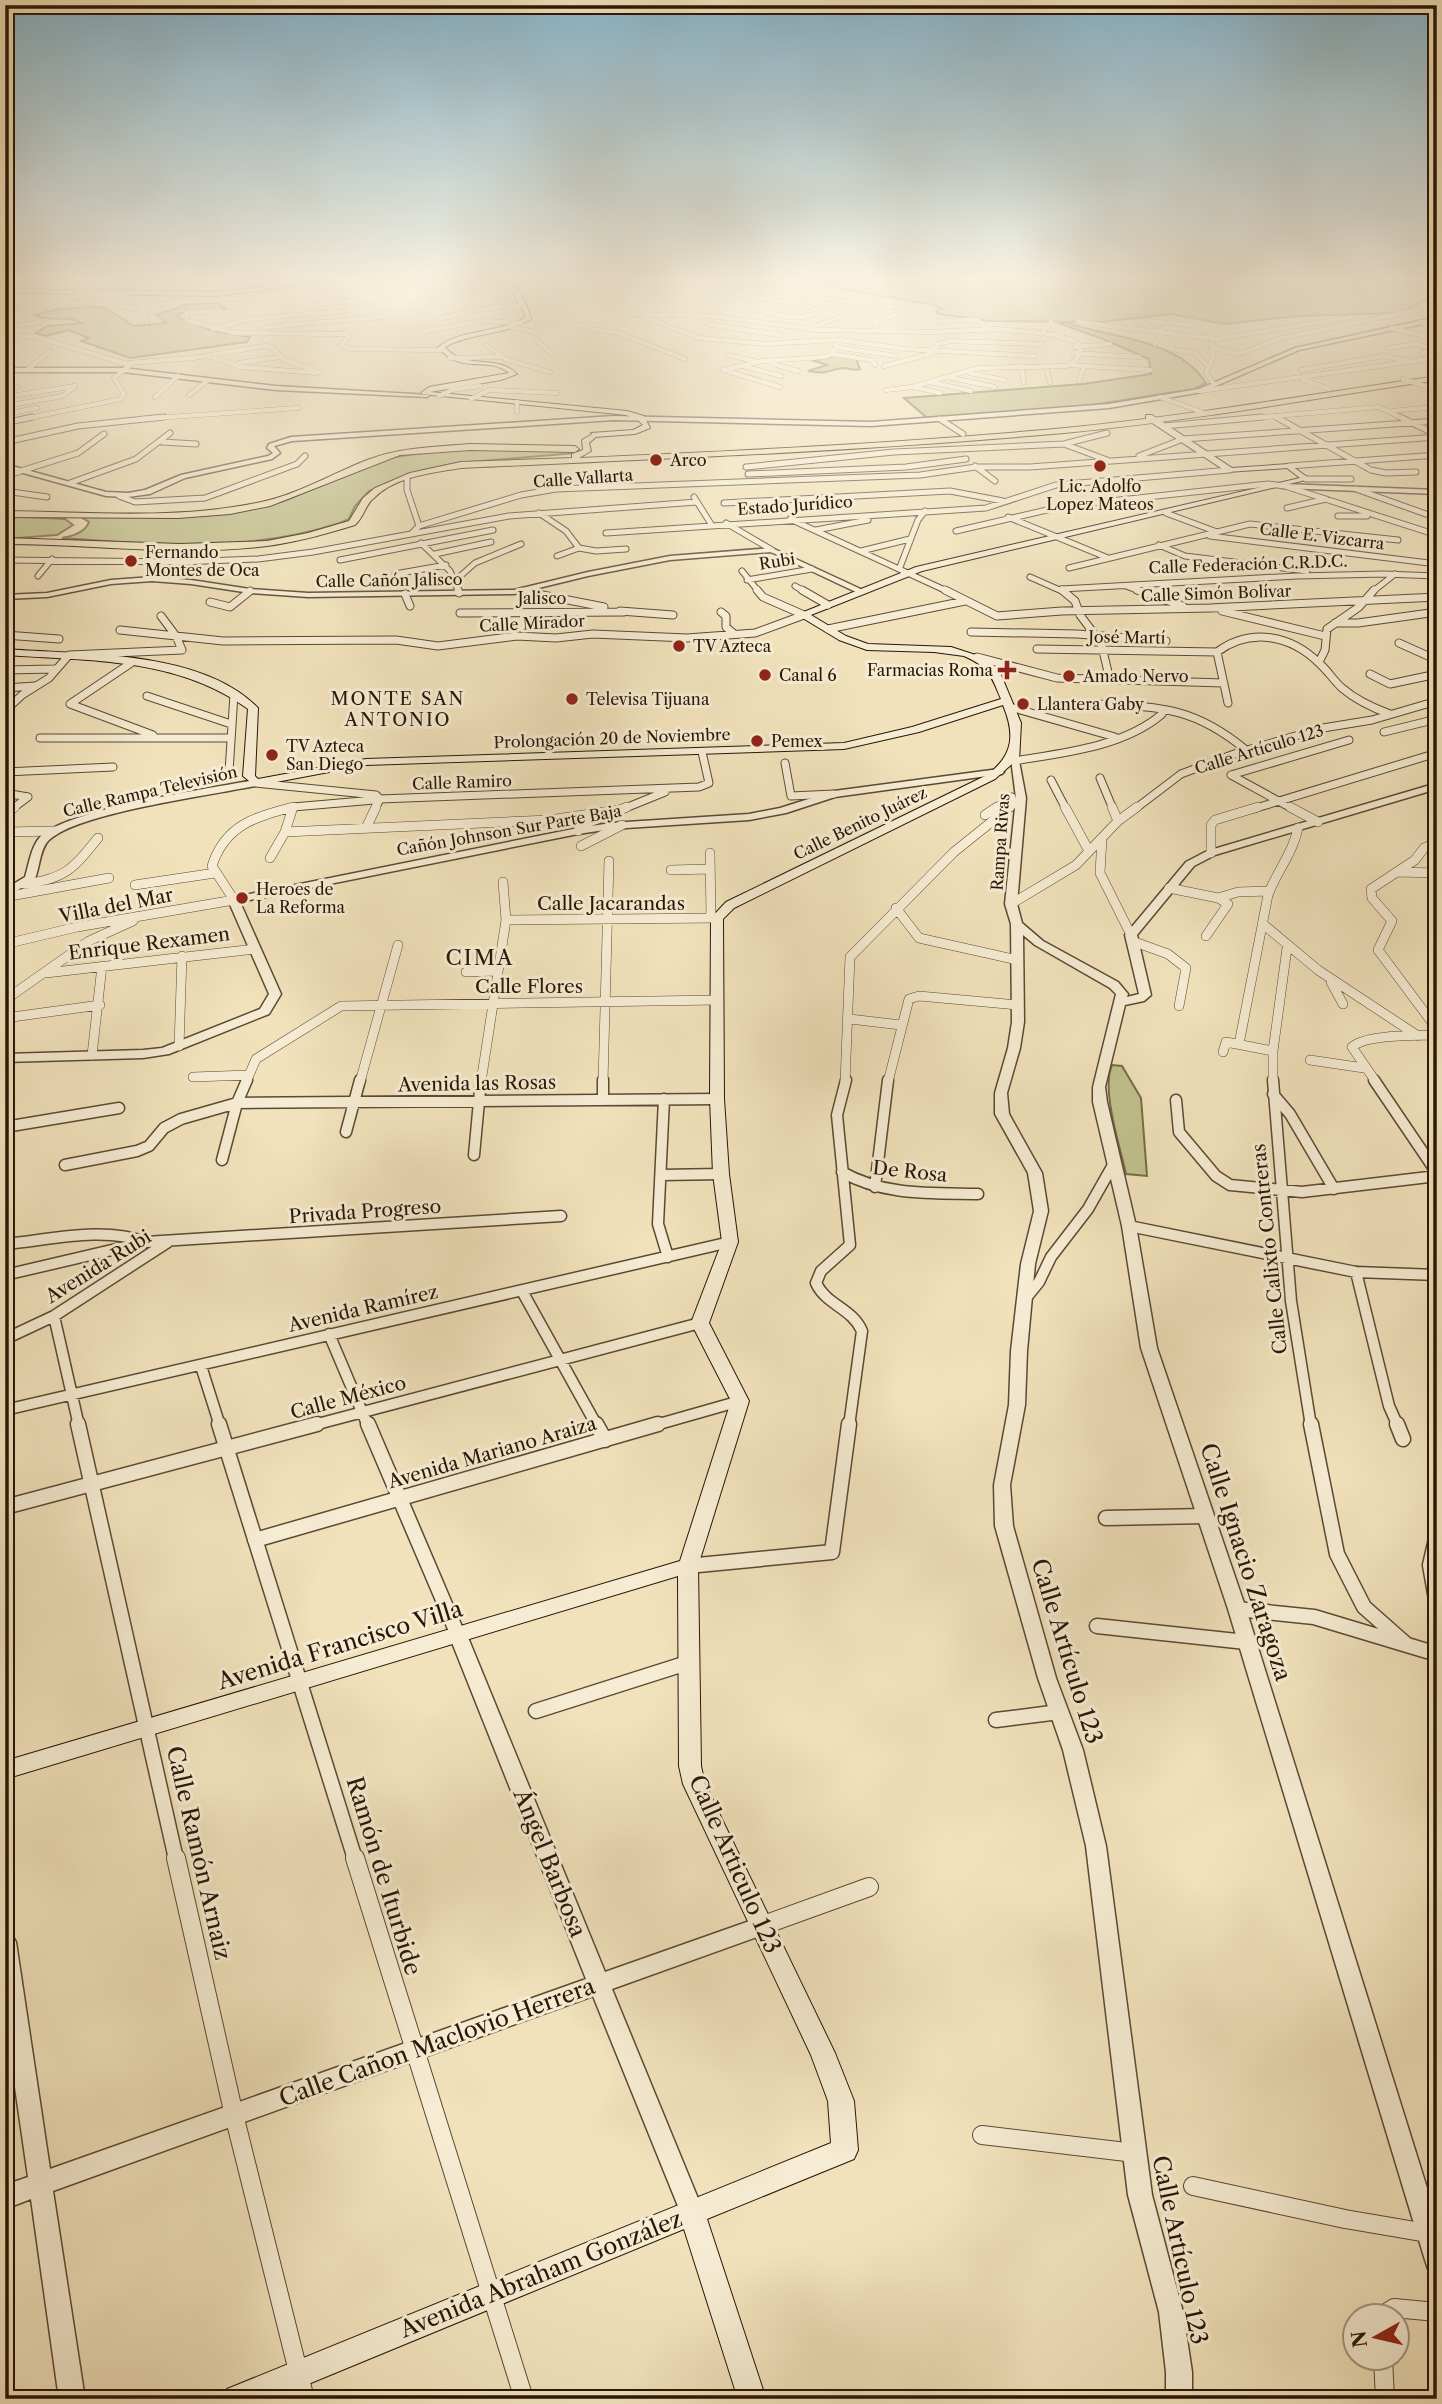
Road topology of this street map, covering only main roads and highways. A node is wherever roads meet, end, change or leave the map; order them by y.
1 (424, 393) edge
2 (1304, 393) edge
3 (1315, 393) edge
4 (1198, 410) junction
5 (1156, 421) junction
6 (594, 435) junction
7 (872, 442) junction
8 (528, 447) junction
9 (851, 448) junction
10 (589, 454) junction
11 (1289, 466) joint
12 (1285, 486) joint
13 (5, 514) edge
14 (61, 515) junction
15 (42, 540) junction
16 (5, 541) edge
17 (5, 652) edge
18 (1008, 703) junction
19 (248, 762) junction
20 (292, 774) junction
21 (740, 1401) joint
22 (688, 1566) junction
23 (5, 1770) edge
24 (845, 2150) joint
25 (692, 2213) junction
26 (302, 2386) edge
27 (237, 2399) edge
28 (752, 2399) edge

1 - 6 main road
2 - 4 main road
3 - 4 main road
4 - 5 main road
5 - 7 main road
5 - 9 main road
5 - 11 main road
6 - 8 main road
6 - 10 main road
7 - 9 main road
7 - 10 main road
8 - 10 main road
8 - 14 main road
9 - 10 main road
10 - 15 main road
11 - 12 main road
12 - 18 main road
13 - 14 main road
14 - 15 main road
15 - 16 main road
17 - 19 main road
18 - 20 main road, Prolongación 20 de Noviembre
18 - 21 main road, Calle Benito Juárez
19 - 20 main road
19 - 20 main road, Prolongación 20 de Noviembre
21 - 22 main road, Calle Articulo 123
22 - 23 main road, Avenida Francisco Villa
22 - 24 main road, Calle Articulo 123
24 - 25 main road, Avenida Abraham González
25 - 26 main road, Avenida Abraham González
25 - 28 main road, Ángel Barbosa
26 - 27 main road, Avenida Abraham González

